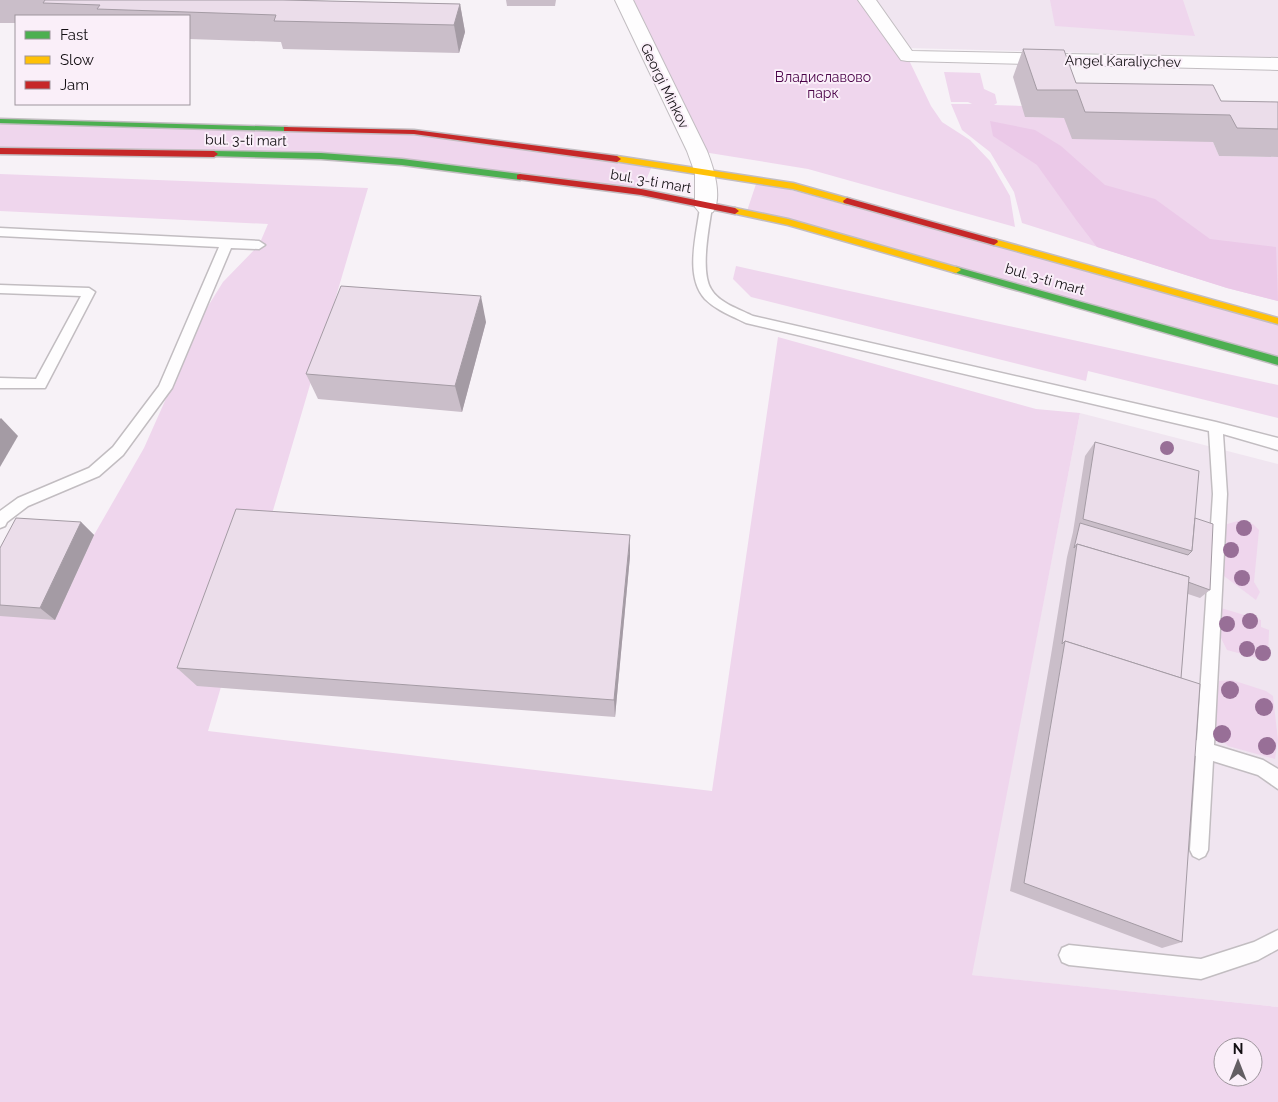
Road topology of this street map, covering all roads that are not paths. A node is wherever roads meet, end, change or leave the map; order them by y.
1 (624, 0) edge
2 (867, 0) edge
3 (1278, 64) edge
4 (0, 121) edge
5 (0, 151) edge
6 (705, 173) junction
7 (706, 207) junction
8 (0, 232) edge
9 (227, 243) junction
10 (259, 244) dead end
11 (0, 289) edge
12 (1278, 321) edge
13 (1278, 361) edge
14 (0, 383) edge
15 (1216, 427) junction
16 (1278, 444) edge
17 (0, 522) edge
18 (1178, 743) edge
19 (1205, 750) junction
20 (1278, 780) edge
21 (1199, 850) dead end
22 (1278, 940) edge
23 (1069, 955) dead end

1 - 6 street, Georgi Minkov
2 - 3 street, Angel Karaliychev
4 - 6 street, bul. 3-ti mart
5 - 7 street, bul. 3-ti mart
6 - 7 street, Georgi Minkov
6 - 12 street, bul. 3-ti mart
7 - 13 street, bul. 3-ti mart
7 - 15 lane
8 - 9 lane
9 - 10 lane
9 - 17 lane
11 - 14 lane
15 - 16 lane
15 - 19 lane
18 - 19 lane
19 - 20 lane
19 - 21 lane
22 - 23 lane

